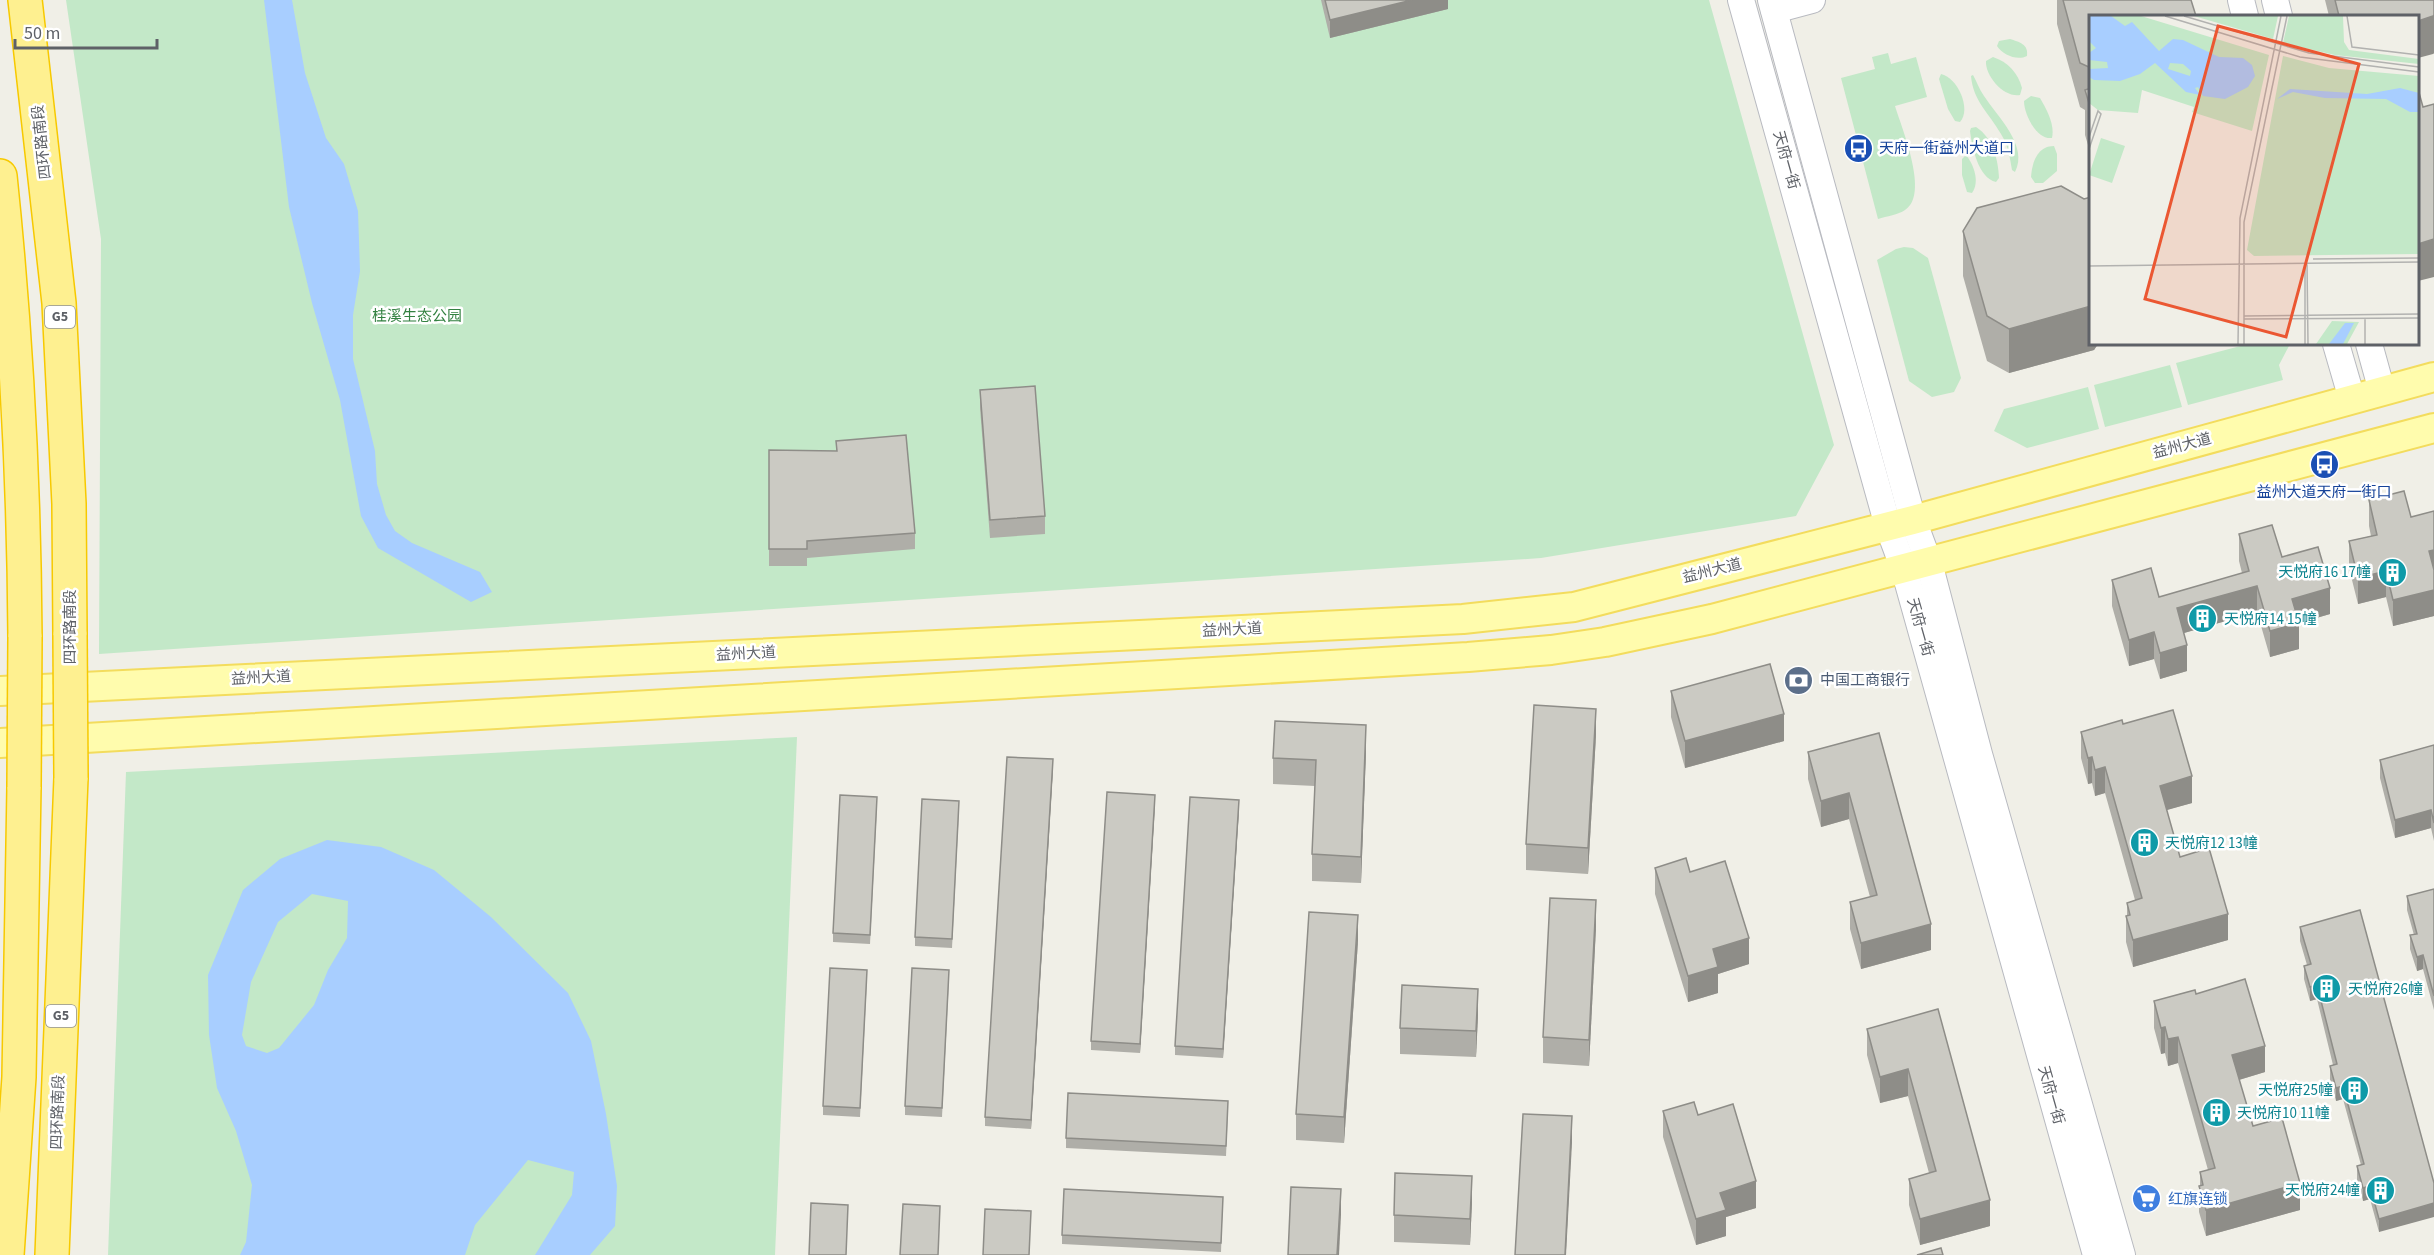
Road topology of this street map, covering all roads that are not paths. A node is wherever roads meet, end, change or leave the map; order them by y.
1 (25, 0) edge
2 (1741, 0) edge
3 (1812, 0) edge
4 (2241, 0) edge
5 (2275, 0) edge
6 (1773, 5) edge
7 (2245, 15) edge
8 (2279, 15) edge
9 (0, 176) edge
10 (2336, 345) edge
11 (2369, 345) edge
12 (2434, 376) edge
13 (2382, 391) junction
14 (2352, 399) junction
15 (2434, 428) edge
16 (1901, 523) junction
17 (1917, 566) junction
18 (0, 691) edge
19 (0, 743) edge
20 (7, 1255) edge
21 (52, 1255) edge
22 (2096, 1255) edge
23 (2122, 1255) edge

1 - 21 highway, 四环路南段 / G5, bridge
2 - 16 main road, 天府一街
3 - 6 main road
4 - 7 main road
5 - 8 main road
6 - 16 main road, 天府一街
9 - 20 highway, bridge
10 - 14 main road
11 - 13 main road
12 - 13 main road, 益州大道
13 - 14 main road, 益州大道
14 - 16 main road, 益州大道
15 - 17 main road
16 - 17 main road, 天府一街
16 - 18 main road, 益州大道
17 - 19 main road
17 - 22 main road, 天府一街
17 - 23 main road, 天府一街

